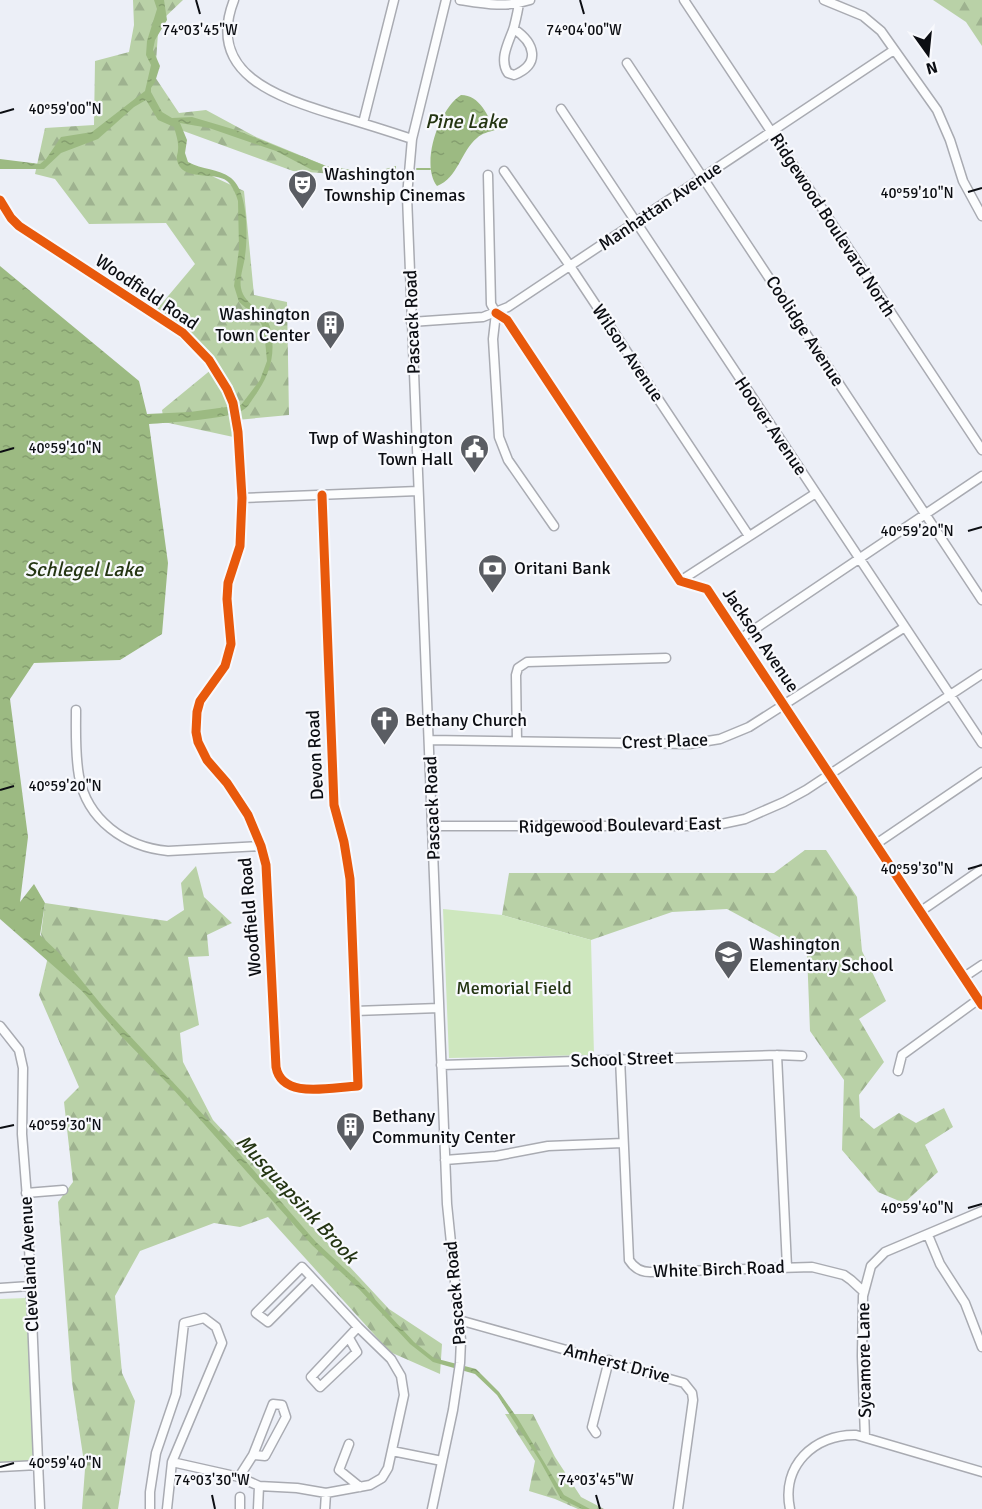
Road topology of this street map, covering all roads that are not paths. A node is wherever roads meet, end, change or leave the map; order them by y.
1 (234, 0) edge
2 (394, 0) edge
3 (446, 0) edge
4 (460, 0) edge
5 (530, 0) edge
6 (824, 0) edge
7 (686, 1) edge
8 (519, 3) junction
9 (514, 29) junction
10 (894, 50) junction
11 (627, 63) dead end
12 (561, 109) dead end
13 (363, 123) junction
14 (771, 132) junction
15 (412, 139) junction
16 (504, 171) dead end
17 (488, 175) dead end
18 (703, 177) junction
19 (0, 200) edge
20 (982, 216) edge
21 (636, 222) junction
22 (570, 266) junction
23 (496, 313) junction
24 (411, 322) junction
25 (982, 450) edge
26 (982, 476) edge
27 (418, 491) junction
28 (816, 492) junction
29 (322, 495) junction
30 (242, 498) junction
31 (926, 514) junction
32 (554, 526) dead end
33 (749, 536) junction
34 (860, 559) junction
35 (680, 581) junction
36 (982, 600) edge
37 (905, 627) junction
38 (740, 639) junction
39 (666, 658) dead end
40 (982, 674) edge
41 (950, 695) junction
42 (784, 705) junction
43 (76, 710) dead end
44 (429, 740) junction
45 (517, 741) junction
46 (982, 743) edge
47 (982, 772) edge
48 (830, 774) junction
49 (432, 826) junction
50 (876, 844) junction
51 (261, 846) junction
52 (982, 870) edge
53 (921, 911) junction
54 (982, 965) edge
55 (964, 977) junction
56 (980, 1002) edge
57 (439, 1008) junction
58 (355, 1011) junction
59 (0, 1026) edge
60 (777, 1055) junction
61 (802, 1056) dead end
62 (620, 1059) junction
63 (441, 1065) junction
64 (898, 1071) dead end
65 (623, 1143) junction
66 (445, 1160) junction
67 (63, 1190) dead end
68 (26, 1193) junction
69 (982, 1211) edge
70 (928, 1235) junction
71 (787, 1267) junction
72 (312, 1278) junction
73 (30, 1286) junction
74 (0, 1288) edge
75 (864, 1292) junction
76 (459, 1320) junction
77 (358, 1327) junction
78 (349, 1338) dead end
79 (982, 1347) edge
80 (609, 1360) junction
81 (596, 1433) dead end
82 (865, 1437) junction
83 (349, 1444) dead end
84 (392, 1451) junction
85 (253, 1455) junction
86 (442, 1461) junction
87 (172, 1462) junction
88 (38, 1465) junction
89 (0, 1467) edge
90 (982, 1472) edge
91 (239, 1477) junction
92 (259, 1486) junction
93 (360, 1487) junction
94 (326, 1493) junction
95 (240, 1497) dead end
96 (40, 1509) edge
97 (150, 1509) edge
98 (167, 1509) edge
99 (240, 1509) edge
100 (258, 1509) edge
101 (325, 1509) edge
102 (432, 1509) edge
103 (678, 1509) edge
104 (790, 1509) edge

1 - 13 street
2 - 13 street
3 - 15 street, Pascack Road
4 - 8 street
5 - 8 street
6 - 10 street
7 - 14 street, Ridgewood Boulevard North
8 - 9 street
9 - 9 street
10 - 14 street, Manhattan Avenue
10 - 20 street
11 - 18 street, Coolidge Avenue
12 - 21 street, Hoover Avenue
13 - 15 street
14 - 18 street, Manhattan Avenue
14 - 25 street, Ridgewood Boulevard North
15 - 24 street, Pascack Road
16 - 22 street, Wilson Avenue
17 - 23 street
18 - 21 street, Manhattan Avenue
18 - 31 street, Coolidge Avenue
19 - 30 street, Woodfield Road
21 - 22 street, Manhattan Avenue
21 - 28 street, Hoover Avenue
22 - 23 street, Manhattan Avenue
22 - 33 street, Wilson Avenue
23 - 24 street, Manhattan Avenue
23 - 32 street
23 - 35 street
24 - 27 street, Pascack Road
26 - 31 street
27 - 29 street
27 - 44 street, Pascack Road
28 - 33 street
28 - 34 street, Hoover Avenue
29 - 30 street
29 - 58 street, Devon Road
30 - 51 street, Woodfield Road
31 - 34 street
31 - 36 street, Coolidge Avenue
33 - 35 street
34 - 37 street, Hoover Avenue
34 - 38 street
35 - 38 street, Jackson Avenue
37 - 41 street, Hoover Avenue
37 - 42 street, Crest Place
38 - 42 street, Jackson Avenue
39 - 45 street
40 - 41 street, Ridgewood Boulevard East
41 - 46 street, Hoover Avenue
41 - 48 street, Ridgewood Boulevard East
42 - 45 street, Crest Place
42 - 48 street, Jackson Avenue
43 - 51 street
44 - 45 street, Crest Place
44 - 49 street, Pascack Road
47 - 50 street
48 - 49 street, Ridgewood Boulevard East
48 - 50 street, Jackson Avenue
49 - 57 street, Pascack Road
50 - 53 street, Jackson Avenue
51 - 58 street, Woodfield Road
52 - 53 street
53 - 55 street, Jackson Avenue
54 - 55 street
55 - 56 street, Jackson Avenue
56 - 64 street
57 - 58 street
57 - 63 street, Pascack Road
59 - 68 street, Cleveland Avenue
60 - 61 street, School Street
60 - 62 street, School Street
60 - 71 street
62 - 63 street, School Street
62 - 65 street, White Birch Road
63 - 66 street, Pascack Road
65 - 66 street
65 - 71 street, White Birch Road
66 - 76 street, Pascack Road
67 - 68 street
68 - 73 street, Cleveland Avenue
69 - 70 street, Sycamore Lane
70 - 75 street, Sycamore Lane
70 - 79 street
71 - 75 street, White Birch Road
72 - 72 street
72 - 77 street
73 - 74 street
73 - 88 street, Cleveland Avenue
75 - 82 street, Sycamore Lane
76 - 80 street, Amherst Drive
76 - 86 street, Pascack Road
77 - 78 street
77 - 84 street
80 - 81 street
80 - 103 street, Amherst Drive
82 - 90 street
82 - 104 street
83 - 93 street
84 - 86 street
84 - 93 street
85 - 85 street
85 - 91 street
86 - 102 street, Pascack Road
87 - 91 street
87 - 97 street
87 - 98 street
88 - 89 street
88 - 96 street, Cleveland Avenue
91 - 92 street
92 - 94 street
92 - 100 street
93 - 94 street
94 - 101 street
95 - 99 street

